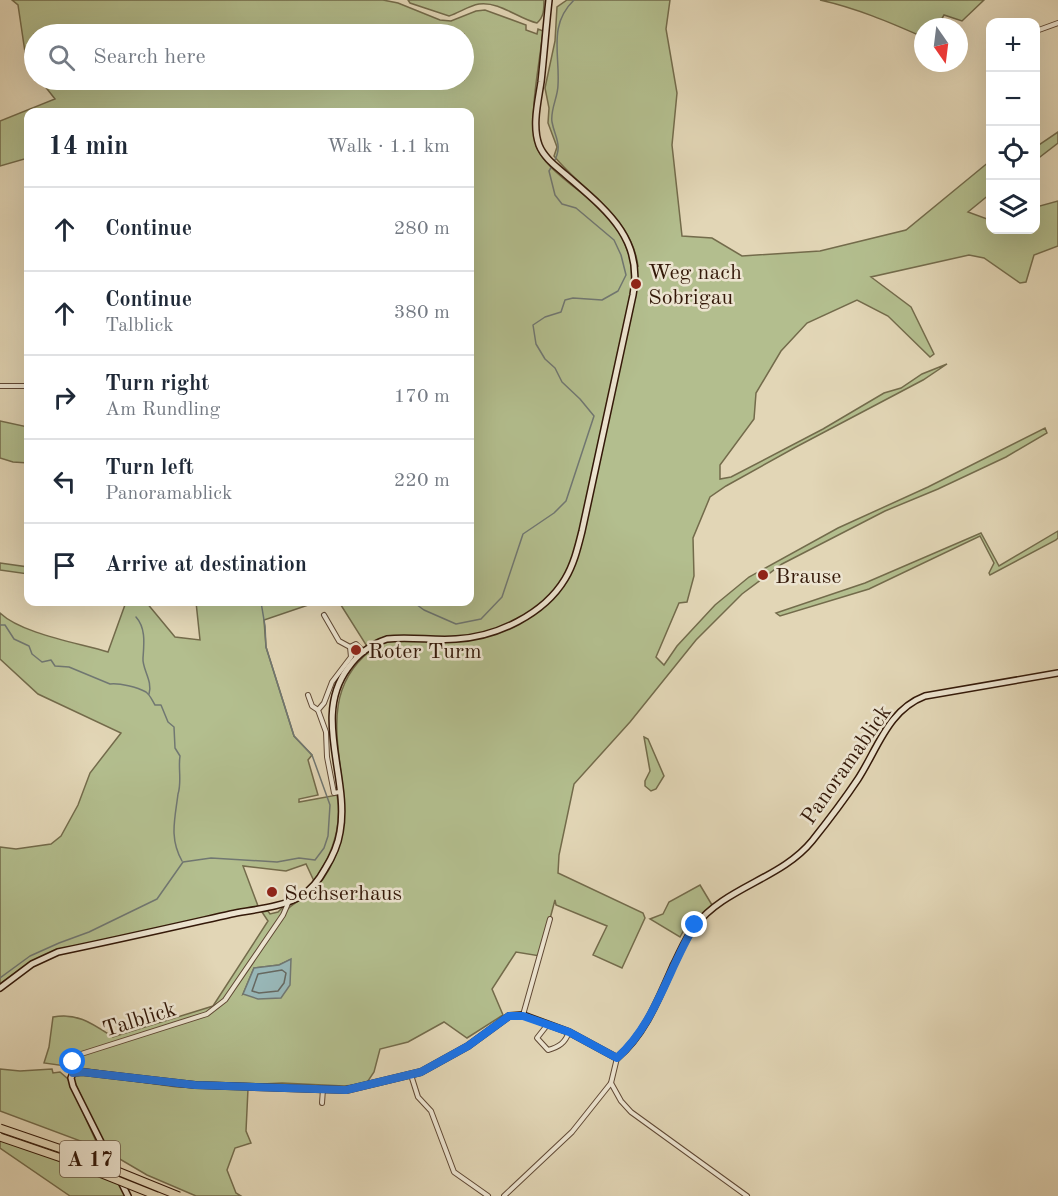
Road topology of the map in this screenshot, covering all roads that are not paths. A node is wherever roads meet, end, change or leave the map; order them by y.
1 (549, 0) edge
2 (1058, 23) edge
3 (1040, 29) edge
4 (0, 386) edge
5 (24, 386) edge
6 (324, 615) dead end
7 (350, 647) junction
8 (364, 652) junction
9 (1058, 673) edge
10 (308, 695) dead end
11 (318, 710) junction
12 (339, 792) junction
13 (289, 902) junction
14 (550, 919) dead end
15 (0, 988) edge
16 (523, 1016) junction
17 (548, 1024) junction
18 (569, 1032) junction
19 (617, 1058) junction
20 (73, 1073) junction
21 (411, 1075) junction
22 (611, 1083) junction
23 (323, 1089) junction
24 (322, 1102) dead end
25 (0, 1128) edge
26 (0, 1137) edge
27 (128, 1196) edge
28 (157, 1196) edge
29 (179, 1196) edge
30 (488, 1196) edge
31 (504, 1196) edge
32 (747, 1196) edge

1 - 8 main road
2 - 3 street
4 - 5 street
6 - 7 street
7 - 8 street
7 - 11 street
8 - 12 main road
9 - 19 main road, Panoramablick
10 - 11 street
11 - 12 street
12 - 13 main road
13 - 15 main road
13 - 20 street, Talblick
14 - 16 street
16 - 17 main road
16 - 21 main road
17 - 18 main road
17 - 18 street
18 - 19 main road
19 - 22 street
20 - 23 main road
20 - 27 main road
21 - 23 main road
21 - 30 street
22 - 31 street
22 - 32 street
23 - 24 street
25 - 29 highway, A 17, bridge
26 - 28 highway, A 17, bridge

